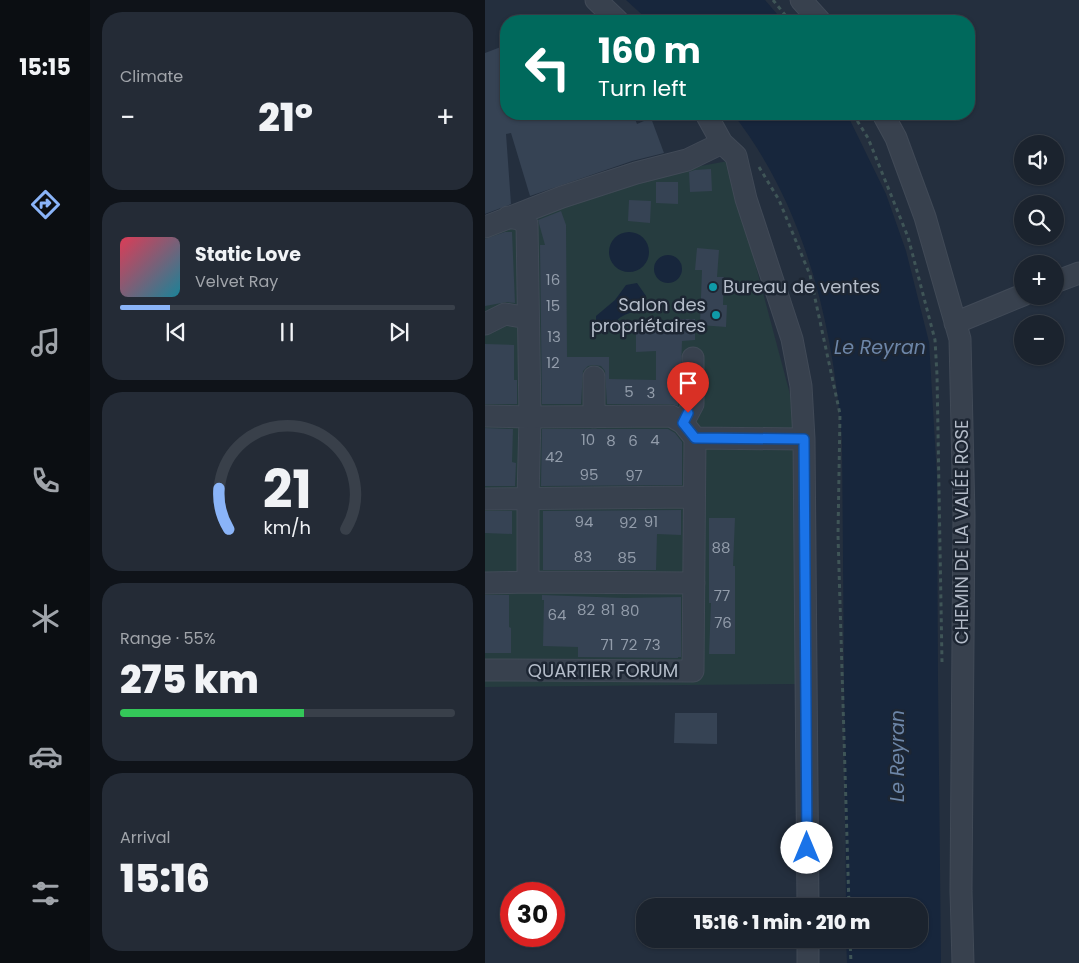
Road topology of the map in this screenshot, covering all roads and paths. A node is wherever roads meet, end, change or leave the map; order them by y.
1 (596, 0) edge
2 (773, 0) edge
3 (801, 0) edge
4 (612, 15) edge
5 (785, 15) edge
6 (815, 15) edge
7 (709, 120) edge
8 (857, 120) edge
9 (886, 120) edge
10 (722, 143) junction
11 (507, 217) junction
12 (485, 227) edge
13 (1079, 273) edge
14 (1064, 279) edge
15 (1014, 300) edge
16 (528, 318) junction
17 (955, 323) junction
18 (485, 324) edge
19 (693, 358) dead end
20 (594, 377) dead end
21 (485, 416) edge
22 (594, 417) junction
23 (530, 418) junction
24 (689, 431) junction
25 (804, 439) junction
26 (694, 496) junction
27 (485, 499) edge
28 (528, 499) junction
29 (528, 582) junction
30 (485, 583) edge
31 (694, 583) junction
32 (942, 664) dead end
33 (485, 670) edge
34 (808, 898) edge
35 (808, 948) edge
36 (850, 948) edge
37 (808, 963) edge
38 (851, 963) edge
39 (963, 963) edge

1 - 4 street
2 - 5 path
3 - 6 street
7 - 10 street
8 - 32 path
9 - 17 street, CHEMIN DE LA VALÉE ROSE
10 - 11 street
10 - 25 street
11 - 12 street
11 - 16 street
13 - 14 street
15 - 17 street
16 - 18 street
16 - 23 street
17 - 39 street, CHEMIN DE LA VALÉE ROSE
19 - 24 street, QUARTIER FORUM
20 - 22 street
21 - 23 street
22 - 23 street
22 - 24 street
23 - 28 street
24 - 25 street
24 - 26 street, QUARTIER FORUM
25 - 34 street
26 - 28 street
26 - 31 street, QUARTIER FORUM
27 - 28 street
28 - 29 street
29 - 30 street
29 - 31 street
31 - 33 street, QUARTIER FORUM
35 - 37 street
36 - 38 path

